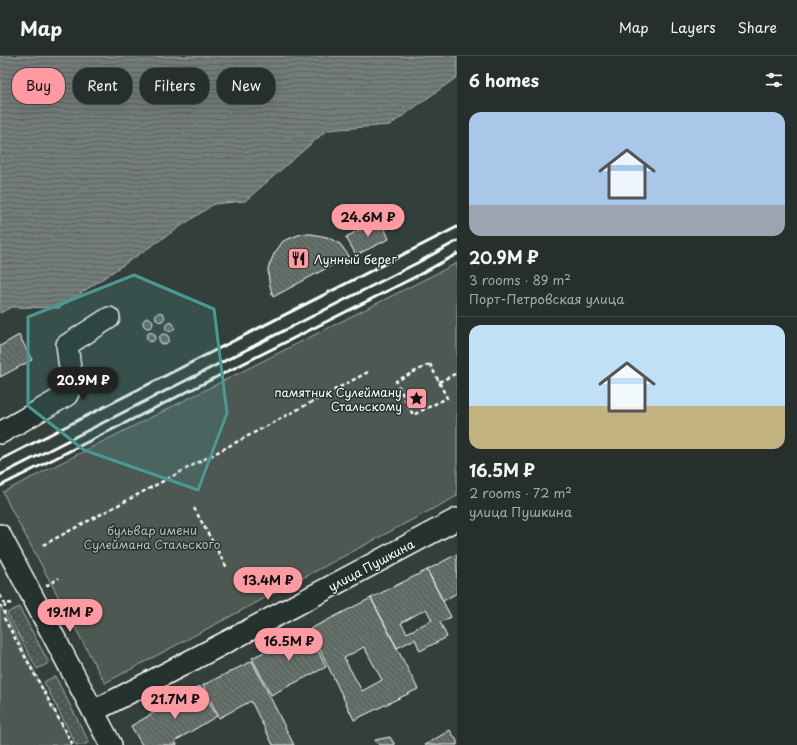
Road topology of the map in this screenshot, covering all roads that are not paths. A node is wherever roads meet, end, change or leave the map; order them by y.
1 (109, 318) dead end
2 (0, 433) edge
3 (457, 519) edge
4 (0, 535) edge
5 (94, 711) junction
6 (111, 745) edge

1 - 2 street
3 - 5 street, улица Пушкина
4 - 5 street
5 - 6 street

